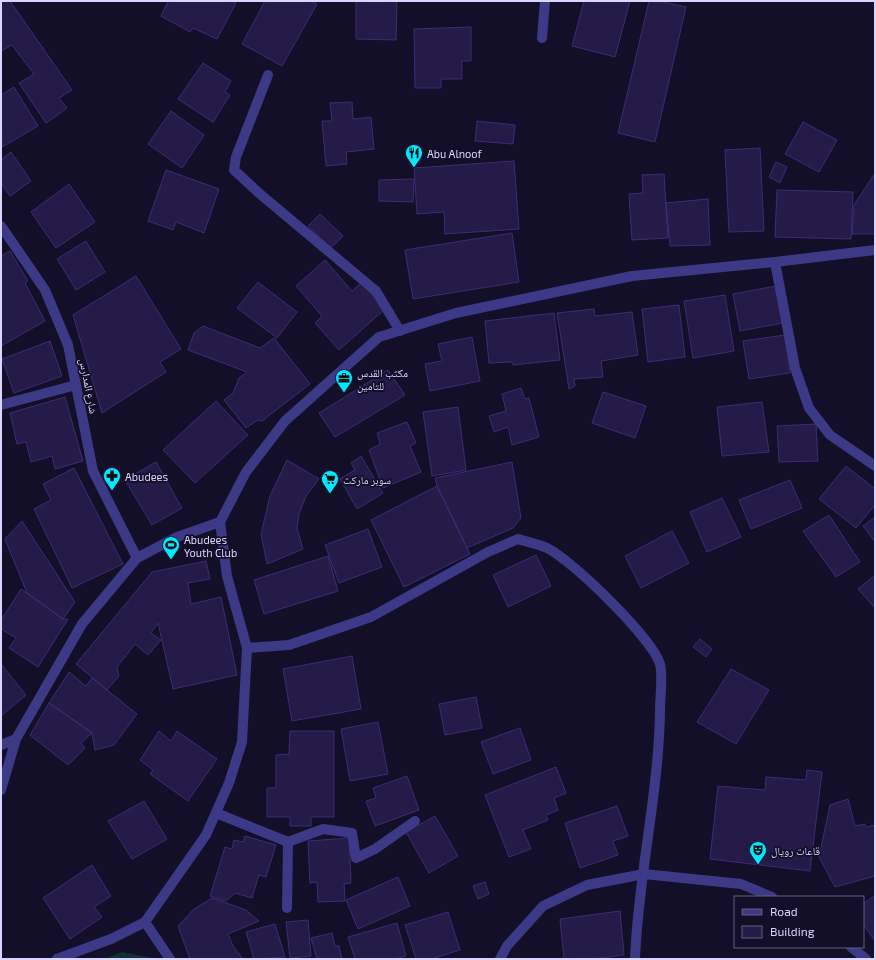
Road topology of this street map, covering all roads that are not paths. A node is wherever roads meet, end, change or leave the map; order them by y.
1 (545, 1) edge
2 (542, 38) dead end
3 (268, 75) dead end
4 (1, 226) edge
5 (875, 250) edge
6 (775, 262) junction
7 (400, 331) junction
8 (76, 385) junction
9 (1, 405) edge
10 (875, 466) edge
11 (220, 522) junction
12 (138, 558) junction
13 (247, 648) junction
14 (16, 739) junction
15 (1, 745) edge
16 (1, 790) edge
17 (216, 813) junction
18 (415, 821) dead end
19 (288, 842) junction
20 (644, 874) junction
21 (770, 896) edge
22 (287, 908) dead end
23 (145, 922) junction
24 (852, 948) edge
25 (57, 959) edge
26 (170, 959) edge
27 (500, 959) edge
28 (635, 959) edge
29 (866, 959) edge

1 - 2 street
3 - 7 street
4 - 8 street, شارع المدارس
5 - 6 street
6 - 7 street
6 - 10 street
7 - 11 street
8 - 9 street
8 - 12 street, شارع المدارس
11 - 12 street
11 - 13 street
12 - 14 street
13 - 17 street
13 - 20 street
14 - 15 street
14 - 16 street
17 - 19 street
17 - 23 street
18 - 19 street
19 - 22 street
20 - 21 street
20 - 27 street
20 - 28 street
23 - 25 street
23 - 26 street
24 - 29 street

